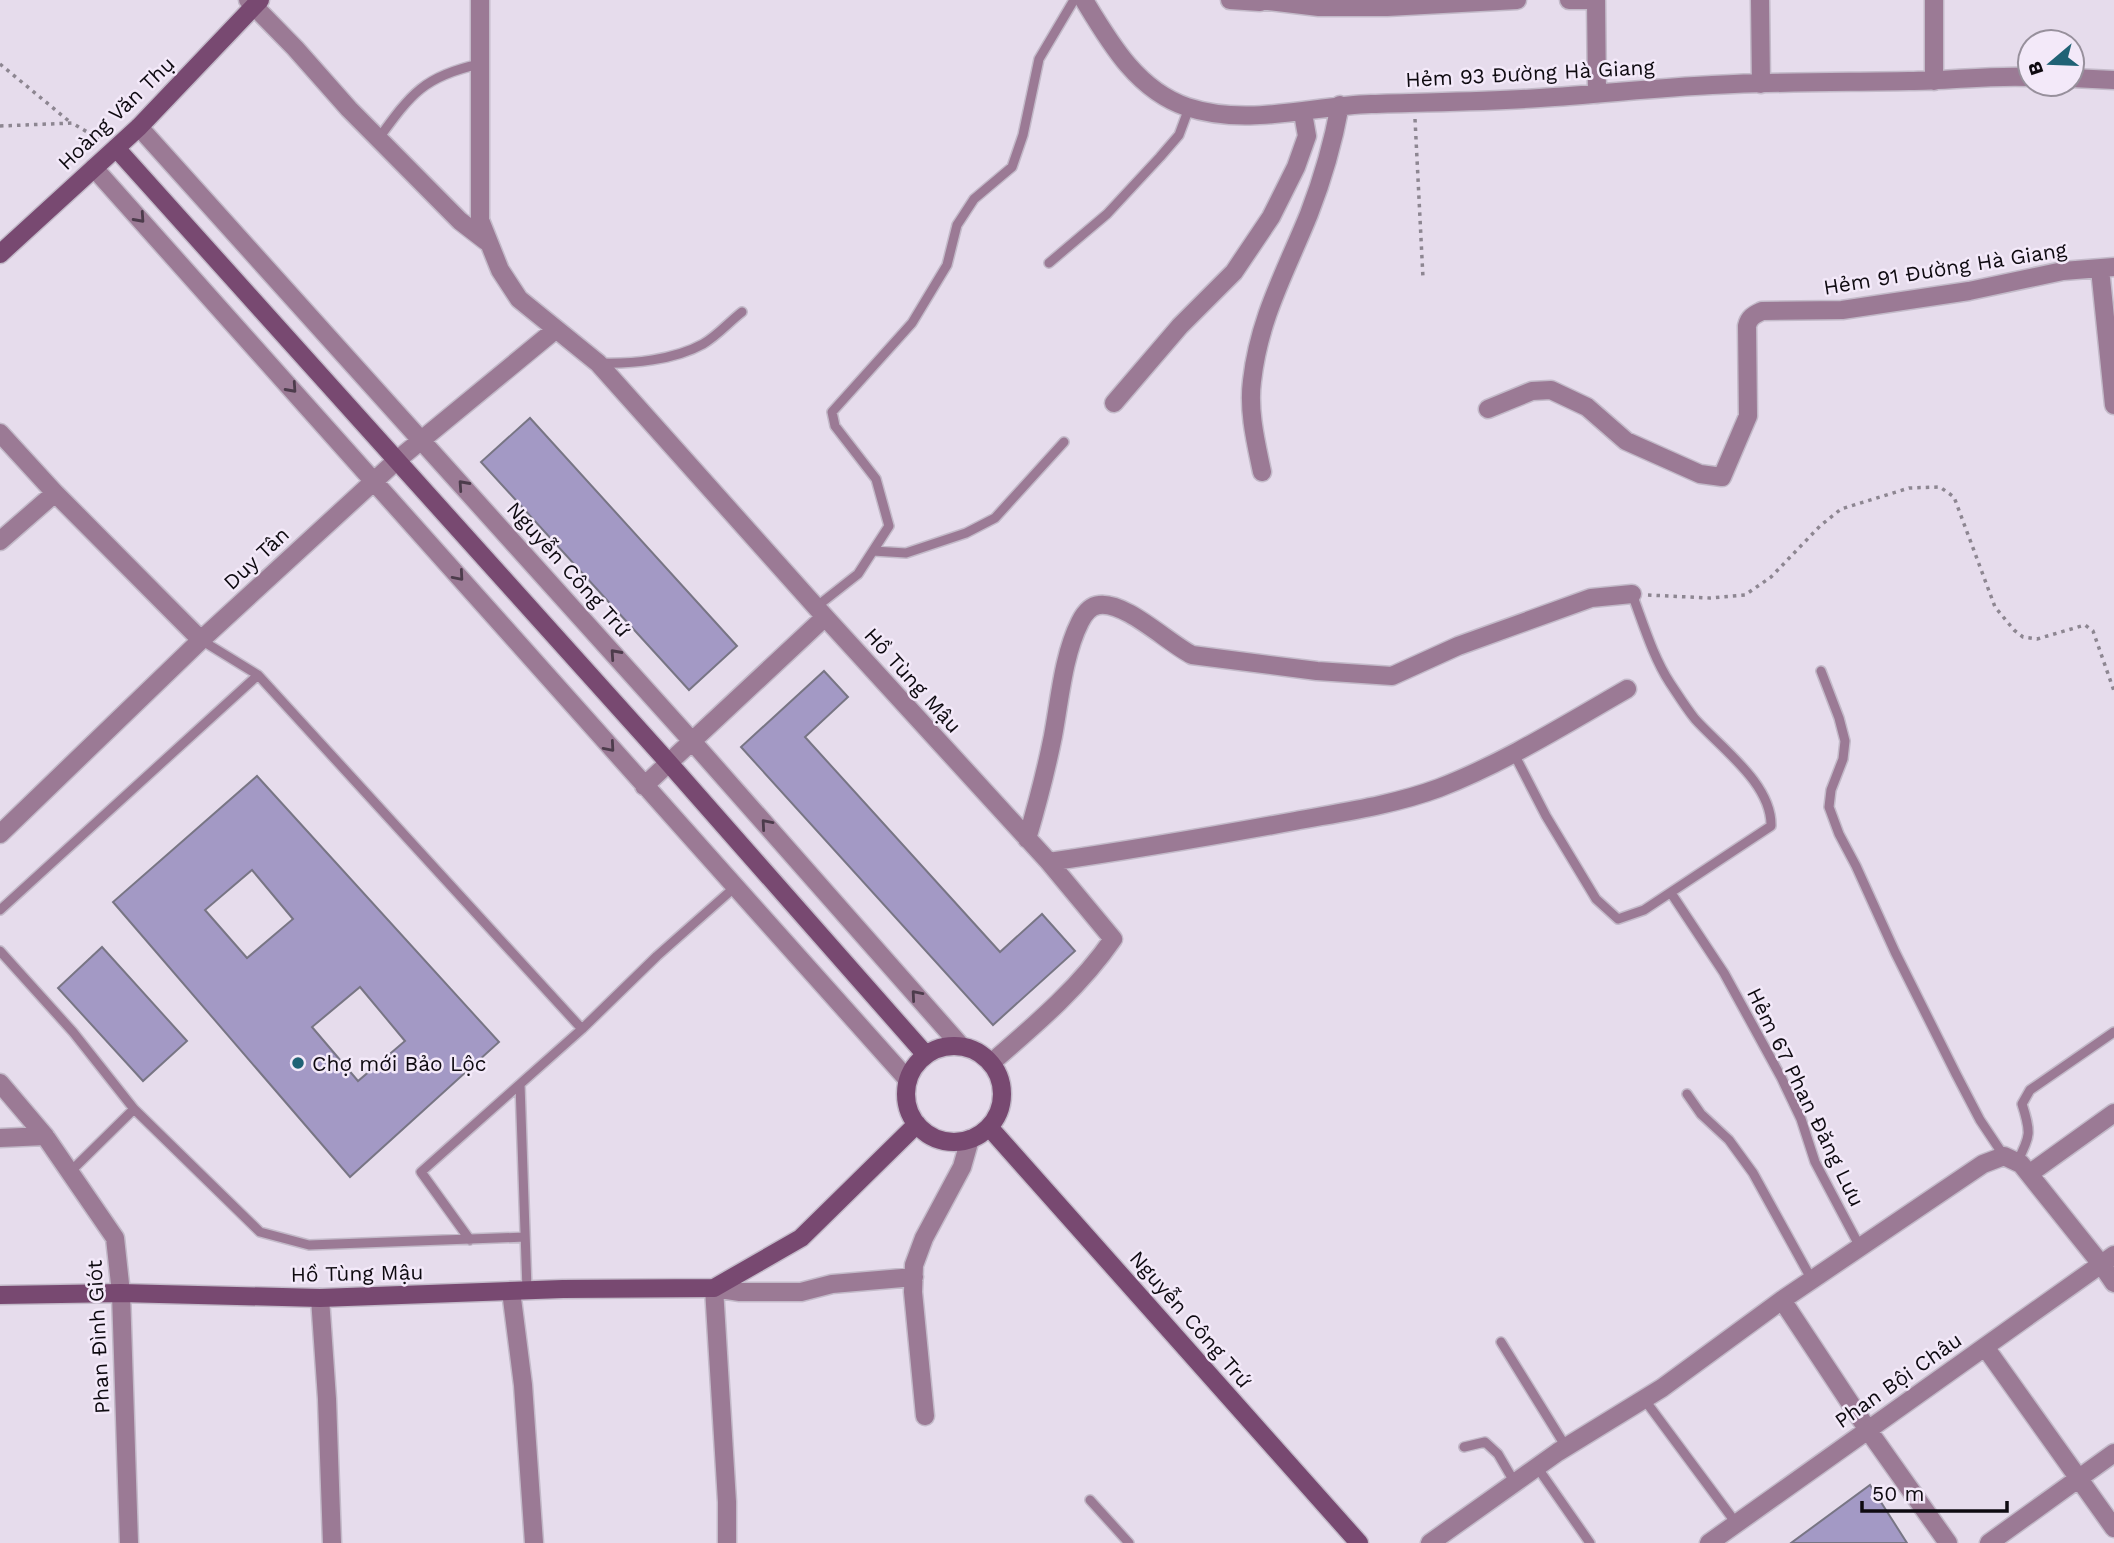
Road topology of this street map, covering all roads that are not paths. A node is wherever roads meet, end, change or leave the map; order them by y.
1 (480, 0) edge
2 (1074, 0) edge
3 (1084, 0) edge
4 (1230, 0) edge
5 (1517, 0) edge
6 (1569, 0) edge
7 (1597, 0) edge
8 (1760, 0) edge
9 (1934, 0) edge
10 (1260, 1) edge
11 (254, 2) edge
12 (480, 64) junction
13 (2016, 76) edge
14 (2086, 78) edge
15 (2114, 79) edge
16 (1934, 81) junction
17 (1761, 84) junction
18 (1597, 94) junction
19 (1340, 105) junction
20 (1189, 108) junction
21 (1303, 113) junction
22 (139, 127) junction
23 (379, 138) junction
24 (116, 148) junction
25 (94, 168) junction
26 (487, 241) junction
27 (0, 254) edge
28 (1049, 263) dead end
29 (2107, 268) edge
30 (742, 312) dead end
31 (555, 330) junction
32 (598, 363) junction
33 (1114, 403) dead end
34 (2114, 405) edge
35 (1488, 409) dead end
36 (0, 433) edge
37 (422, 439) junction
38 (1064, 442) dead end
39 (398, 459) junction
40 (1262, 472) dead end
41 (375, 480) junction
42 (55, 492) junction
43 (0, 541) edge
44 (873, 551) junction
45 (1632, 594) joint
46 (820, 612) junction
47 (201, 640) junction
48 (1821, 671) dead end
49 (257, 675) junction
50 (1627, 689) dead end
51 (691, 740) junction
52 (1513, 752) junction
53 (668, 762) junction
54 (644, 786) junction
55 (0, 834) edge
56 (1027, 839) junction
57 (1049, 862) junction
58 (735, 887) junction
59 (1671, 893) junction
60 (0, 911) edge
61 (0, 951) edge
62 (582, 1029) junction
63 (2114, 1032) edge
64 (961, 1046) junction
65 (926, 1055) junction
66 (991, 1063) junction
67 (908, 1080) junction
68 (0, 1083) edge
69 (520, 1084) junction
70 (1687, 1094) dead end
71 (134, 1109) junction
72 (2114, 1113) edge
73 (917, 1124) junction
74 (989, 1127) junction
75 (45, 1136) junction
76 (0, 1138) edge
77 (970, 1139) junction
78 (2016, 1164) junction
79 (70, 1172) junction
80 (525, 1237) junction
81 (470, 1240) junction
82 (1860, 1247) junction
83 (2108, 1259) edge
84 (914, 1277) junction
85 (1812, 1280) junction
86 (2114, 1283) edge
87 (714, 1288) junction
88 (519, 1291) junction
89 (121, 1293) junction
90 (0, 1295) edge
91 (320, 1298) junction
92 (1782, 1300) junction
93 (1502, 1342) dead end
94 (1985, 1346) junction
95 (1644, 1399) junction
96 (925, 1416) dead end
97 (1868, 1430) junction
98 (1464, 1447) dead end
99 (1566, 1447) junction
100 (2114, 1453) edge
101 (1537, 1467) junction
102 (2079, 1479) junction
103 (1515, 1483) junction
104 (1090, 1500) dead end
105 (1736, 1523) junction
106 (2114, 1528) edge
107 (129, 1543) edge
108 (332, 1543) edge
109 (534, 1543) edge
110 (727, 1543) edge
111 (1129, 1543) edge
112 (1359, 1543) edge
113 (1430, 1543) edge
114 (1590, 1543) edge
115 (1709, 1543) edge
116 (1948, 1543) edge
117 (1989, 1543) edge

1 - 12 street
2 - 44 lane
3 - 20 street, Hẻm 93 Đường Hà Giang
4 - 10 street
5 - 10 street
6 - 7 street
7 - 18 street
8 - 17 street
9 - 16 street
11 - 22 street, Hoàng Văn Thụ
11 - 23 street
12 - 23 lane
12 - 26 street
13 - 16 street, Hẻm 93 Đường Hà Giang
14 - 15 street
16 - 17 street, Hẻm 93 Đường Hà Giang
17 - 18 street, Hẻm 93 Đường Hà Giang
18 - 19 street, Hẻm 93 Đường Hà Giang
19 - 21 street, Hẻm 93 Đường Hà Giang
19 - 40 street
20 - 21 street, Hẻm 93 Đường Hà Giang
20 - 28 lane
21 - 33 street
22 - 24 street, Hoàng Văn Thụ
22 - 37 street, Nguyễn Công Trứ
23 - 26 street
24 - 25 street, Hoàng Văn Thụ
24 - 39 street
25 - 27 street, Hoàng Văn Thụ
25 -> 41 street
26 - 31 street, Hồ Tùng Mậu
29 - 34 street
29 - 35 street, Hẻm 91 Đường Hà Giang
30 - 32 lane
31 - 32 street, Hồ Tùng Mậu
31 - 37 street, Duy Tân
32 - 46 street, Hồ Tùng Mậu
36 - 42 street
37 - 39 street, Duy Tân
51 -> 37 street, Nguyễn Công Trứ
38 - 44 lane
39 - 41 street, Duy Tân
39 - 53 street
41 - 47 street, Duy Tân
41 -> 54 street
42 - 43 street
42 - 47 street
44 - 46 lane
45 - 56 street
45 - 59 lane
46 - 51 street
46 - 56 street, Hồ Tùng Mậu
47 - 49 lane
47 - 55 street, Duy Tân
48 - 78 lane
49 - 60 lane
49 - 62 lane
50 - 52 street
51 - 53 street
64 -> 51 street, Nguyễn Công Trứ
52 - 57 street
52 - 59 lane
53 - 54 street
53 - 65 street
54 - 58 street
56 - 57 street, Hồ Tùng Mậu
57 - 66 street, Hồ Tùng Mậu
58 - 62 lane
58 - 67 street
59 - 82 lane, Hẻm 67 Phan Đăng Lưu
61 - 71 lane
62 - 69 lane
63 - 78 lane
64 - 65 street
64 - 66 street
65 - 67 street
66 - 74 street
67 - 73 street
68 - 75 street, Phan Đình Giót
69 - 80 lane
69 - 81 lane
70 - 85 lane
71 - 79 lane
71 - 81 lane
72 - 78 street
73 - 77 street
73 - 87 street, Hồ Tùng Mậu
74 - 77 street
74 - 112 street, Nguyễn Công Trứ
75 - 76 street
75 - 79 street, Phan Đình Giót
77 - 84 street
78 - 82 street
78 - 83 street
79 - 89 street, Phan Đình Giót
80 - 81 lane
80 - 88 lane
82 - 85 street
83 - 86 street
83 - 94 street, Phan Bội Châu
84 - 87 street, Hồ Tùng Mậu
84 - 96 street
85 - 92 street
87 - 88 street, Hồ Tùng Mậu
87 - 110 street
88 - 91 street, Hồ Tùng Mậu
88 - 109 street
89 - 90 street, Hồ Tùng Mậu
89 - 91 street, Hồ Tùng Mậu
89 - 107 street, Phan Đình Giót
91 - 108 street
92 - 95 street
92 - 97 street
93 - 99 lane
94 - 97 street, Phan Bội Châu
94 - 102 street
95 - 99 street
95 - 105 lane
97 - 105 street, Phan Bội Châu
97 - 116 street
98 - 103 lane
99 - 101 street
100 - 102 street
101 - 103 street
101 - 114 lane
102 - 106 street
102 - 117 street
103 - 113 street
104 - 111 lane
105 - 115 street, Phan Bội Châu

